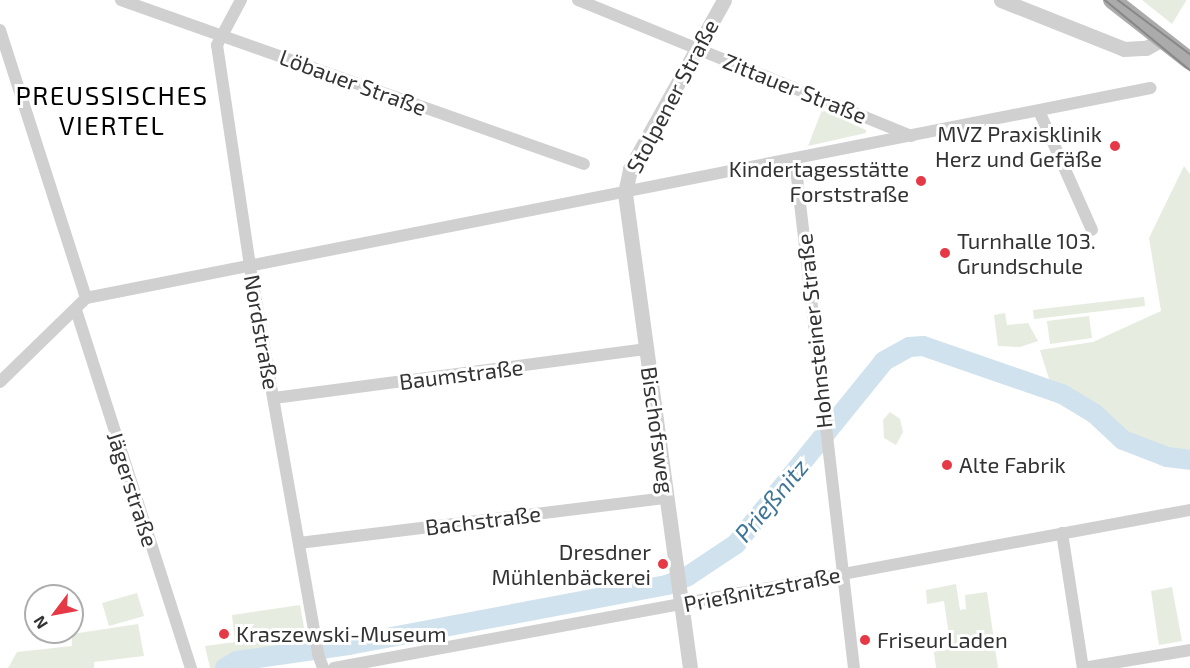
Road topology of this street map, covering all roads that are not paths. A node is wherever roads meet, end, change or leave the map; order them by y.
1 (120, 0) edge
2 (241, 0) edge
3 (578, 0) edge
4 (724, 0) edge
5 (1001, 0) edge
6 (1112, 0) edge
7 (0, 30) edge
8 (220, 34) junction
9 (1162, 39) junction
10 (697, 48) junction
11 (1190, 61) edge
12 (1150, 88) dead end
13 (1039, 111) junction
14 (912, 136) junction
15 (795, 160) junction
16 (584, 164) dead end
17 (625, 193) junction
18 (1092, 231) dead end
19 (250, 267) junction
20 (86, 298) junction
21 (76, 310) junction
22 (647, 349) junction
23 (0, 382) edge
24 (274, 398) junction
25 (668, 498) junction
26 (1190, 510) edge
27 (1062, 533) junction
28 (299, 543) junction
29 (841, 574) junction
30 (682, 605) junction
31 (1190, 650) edge
32 (191, 668) edge
33 (323, 668) edge
34 (334, 668) edge
35 (690, 668) edge
36 (854, 668) edge
37 (1083, 668) edge

1 - 8 street, Löbauer Straße
2 - 8 street, Nordstraße
3 - 10 street, Zittauer Straße
4 - 10 street, Stolpener Straße
5 - 9 street
6 - 9 main road
7 - 20 street
8 - 16 street, Löbauer Straße
8 - 19 street, Nordstraße
9 - 11 main road
10 - 14 street, Zittauer Straße
10 - 17 street, Stolpener Straße
12 - 13 street
13 - 14 street
13 - 18 street
14 - 15 street
15 - 17 street
15 - 29 street, Hohnsteiner Straße
17 - 19 street
17 - 22 street, Bischofsweg
19 - 20 street
19 - 24 street, Nordstraße
20 - 21 street
21 - 23 street
21 - 32 street, Jägerstraße
22 - 24 street, Baumstraße
22 - 25 street, Bischofsweg
24 - 28 street, Nordstraße
25 - 28 street, Bachstraße
25 - 30 street, Bischofsweg
26 - 27 street, Prießnitzstraße
27 - 29 street, Prießnitzstraße
27 - 37 street
28 - 33 street, Nordstraße
29 - 30 street, Prießnitzstraße
29 - 36 street, Hohnsteiner Straße
30 - 34 street, Prießnitzstraße
30 - 35 street, Bischofsweg
31 - 37 street

